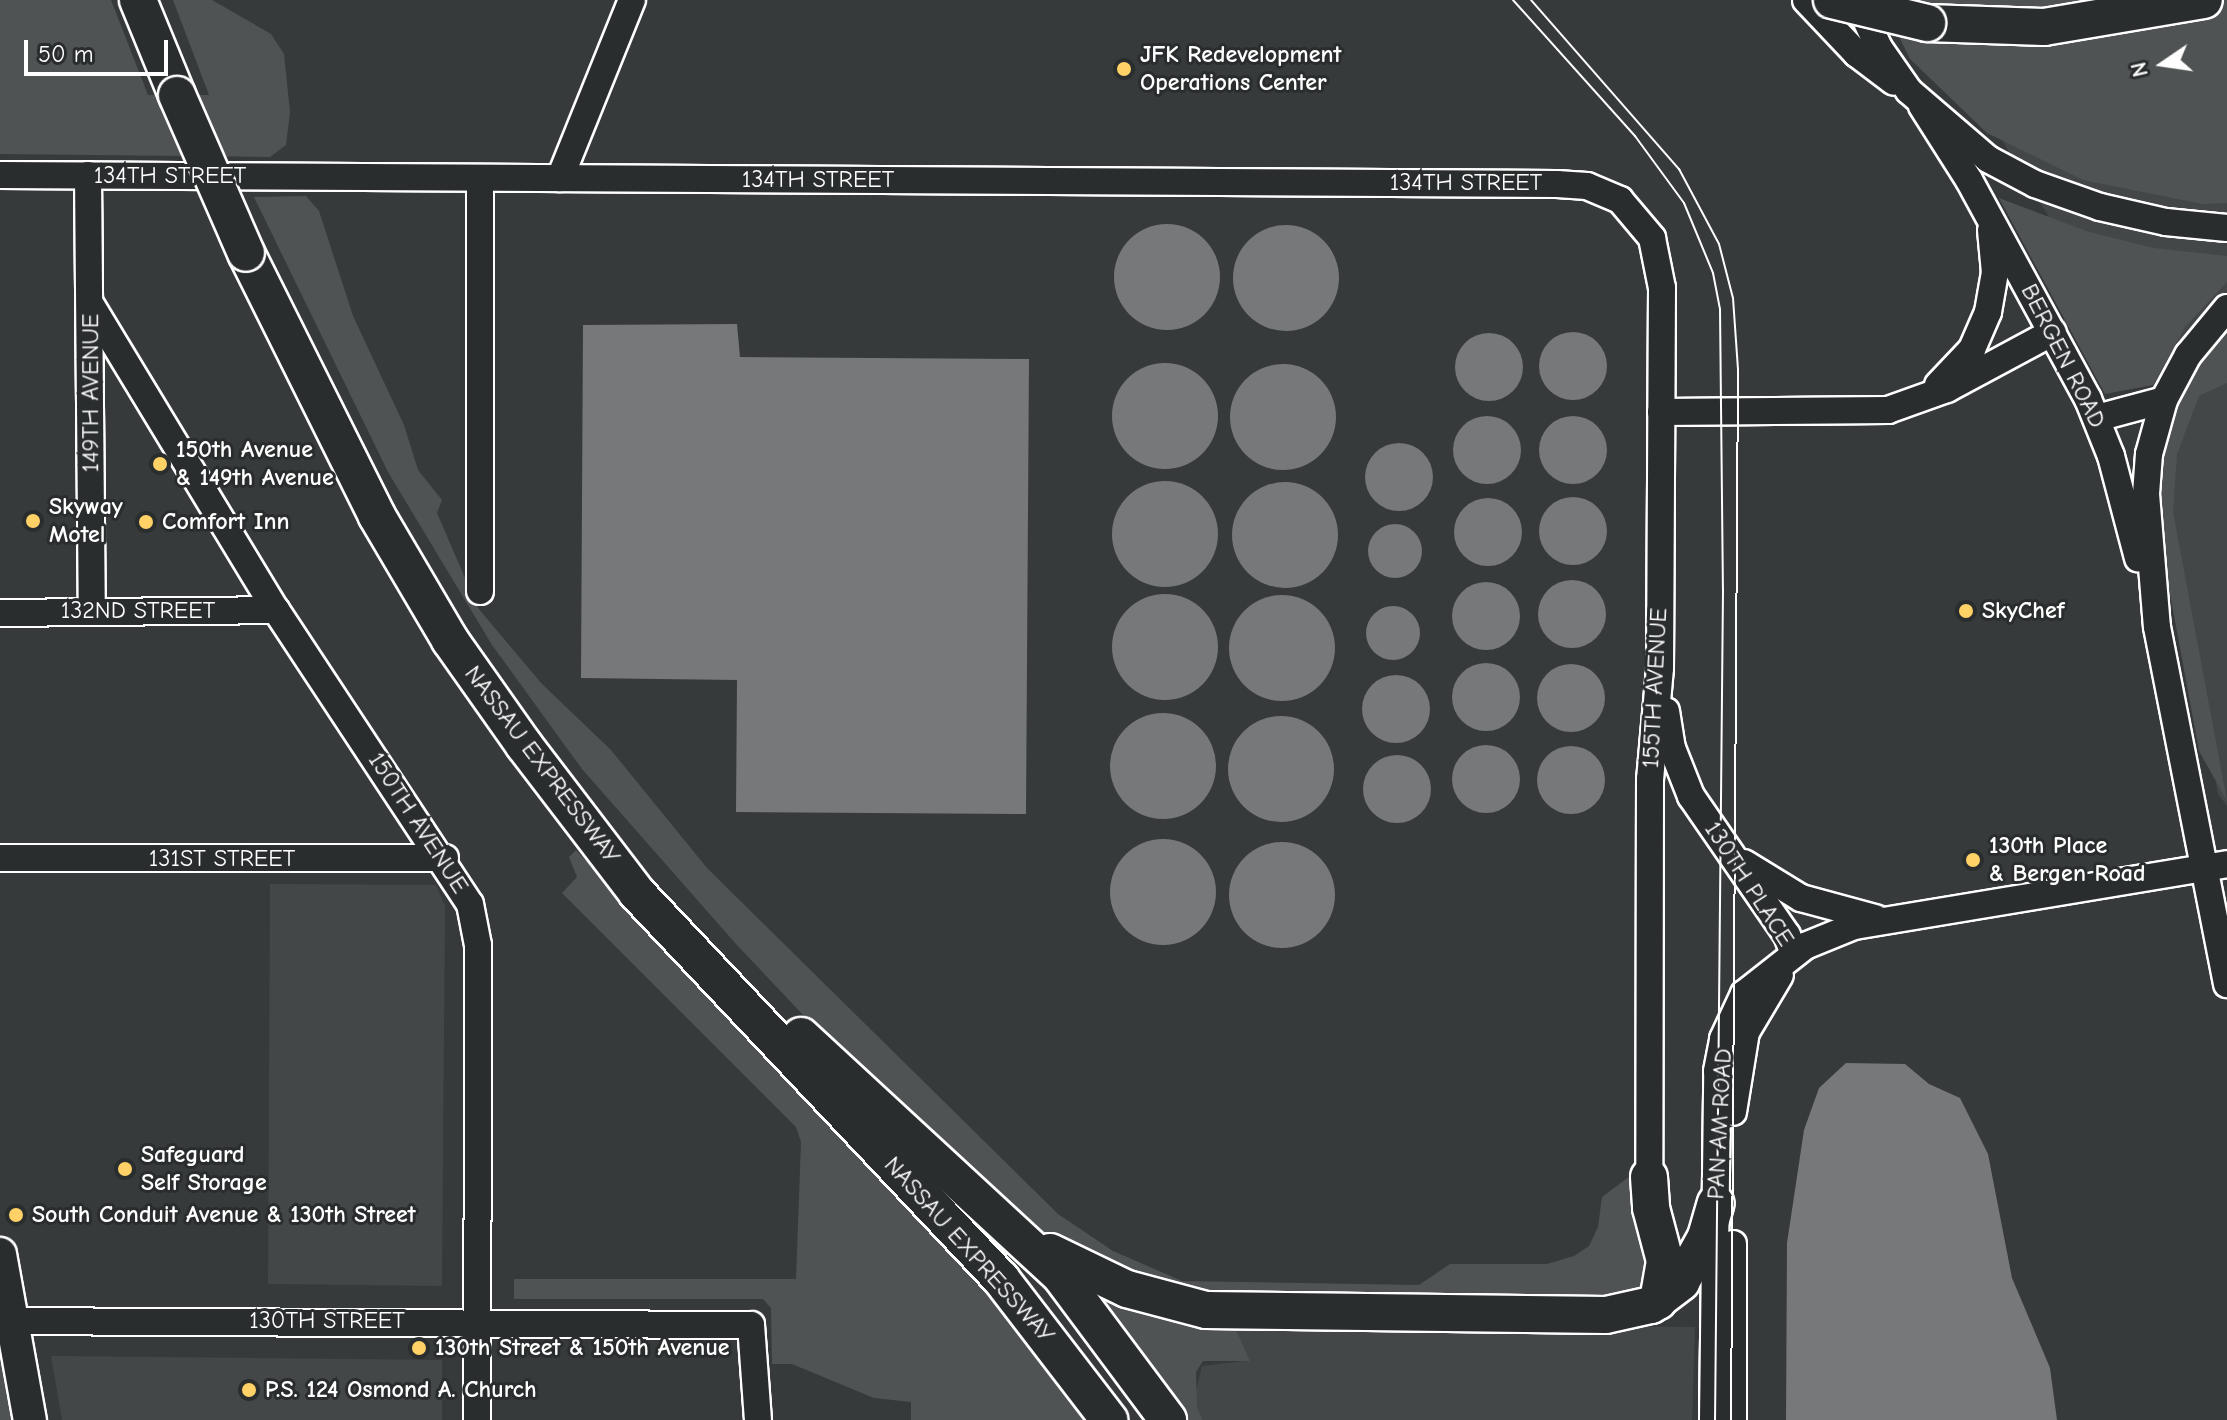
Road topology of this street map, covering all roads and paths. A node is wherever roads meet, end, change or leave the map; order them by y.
1 (632, 0) edge
2 (1806, 0) edge
3 (1832, 0) edge
4 (1857, 0) edge
5 (2204, 0) edge
6 (143, 10) edge
7 (1916, 99) junction
8 (0, 175) edge
9 (88, 175) junction
10 (480, 178) junction
11 (560, 178) junction
12 (1630, 208) joint
13 (1987, 212) junction
14 (2227, 228) edge
15 (91, 305) junction
16 (2227, 308) edge
17 (2053, 332) junction
18 (2164, 400) junction
19 (1920, 401) junction
20 (1661, 412) junction
21 (2097, 418) junction
22 (480, 591) dead end
23 (276, 610) junction
24 (92, 611) junction
25 (0, 613) edge
26 (2157, 627) junction
27 (1660, 668) junction
28 (524, 745) junction
29 (1727, 846) junction
30 (0, 858) edge
31 (445, 858) junction
32 (2215, 866) edge
33 (1887, 920) junction
34 (1794, 954) junction
35 (2227, 984) edge
36 (1649, 1177) joint
37 (1716, 1203) junction
38 (1024, 1238) junction
39 (0, 1254) edge
40 (1658, 1301) junction
41 (6, 1321) edge
42 (477, 1321) junction
43 (30, 1420) edge
44 (477, 1420) edge
45 (758, 1420) edge
46 (1109, 1420) edge
47 (1168, 1420) edge
48 (1713, 1420) edge
49 (1733, 1420) edge

1 - 11 street
2 - 7 street
3 - 5 highway, bridge
4 - 7 street
6 - 28 highway, NASSAU EXPRESSWAY, bridge
7 - 13 street, BERGEN ROAD
7 - 14 street
8 - 9 street, 134TH STREET
9 - 10 street, 134TH STREET
9 - 15 street, 149TH AVENUE
10 - 11 street, 134TH STREET
10 - 22 street
11 - 12 street, 134TH STREET
12 - 20 street, 155TH AVENUE
13 - 17 street, BERGEN ROAD
13 - 19 street
15 - 23 street, 150TH AVENUE
15 - 24 street, 149TH AVENUE
16 - 18 street, BERGEN ROAD
17 - 19 street
17 - 21 street, BERGEN ROAD
18 - 21 street
18 - 26 street, BERGEN ROAD
19 - 20 street
20 - 27 street, 155TH AVENUE
21 - 26 street, BERGEN ROAD
23 - 24 street, 132ND STREET
23 - 31 street, 150TH AVENUE
24 - 25 street, 132ND STREET
26 - 32 street, BERGEN ROAD
27 - 29 street, 130TH PLACE
27 - 36 street, 155TH AVENUE
28 - 38 highway
28 - 46 highway, NASSAU EXPRESSWAY
29 - 33 street
29 - 34 street, 130TH PLACE
30 - 31 street, 131ST STREET
31 - 42 street, 150TH AVENUE
32 - 33 street, 130TH PLACE
32 - 35 street, BERGEN ROAD
33 - 34 street, 130TH PLACE
34 - 37 street, PAN AM ROAD
34 - 49 street, PAN AM ROAD
36 - 40 highway
37 - 40 highway
37 - 48 street, PAN AM ROAD
38 - 40 highway
38 - 47 highway
39 - 41 main road
41 - 42 street, 130TH STREET
41 - 43 main road
42 - 44 street, 150TH AVENUE
42 - 45 street, 130TH STREET

